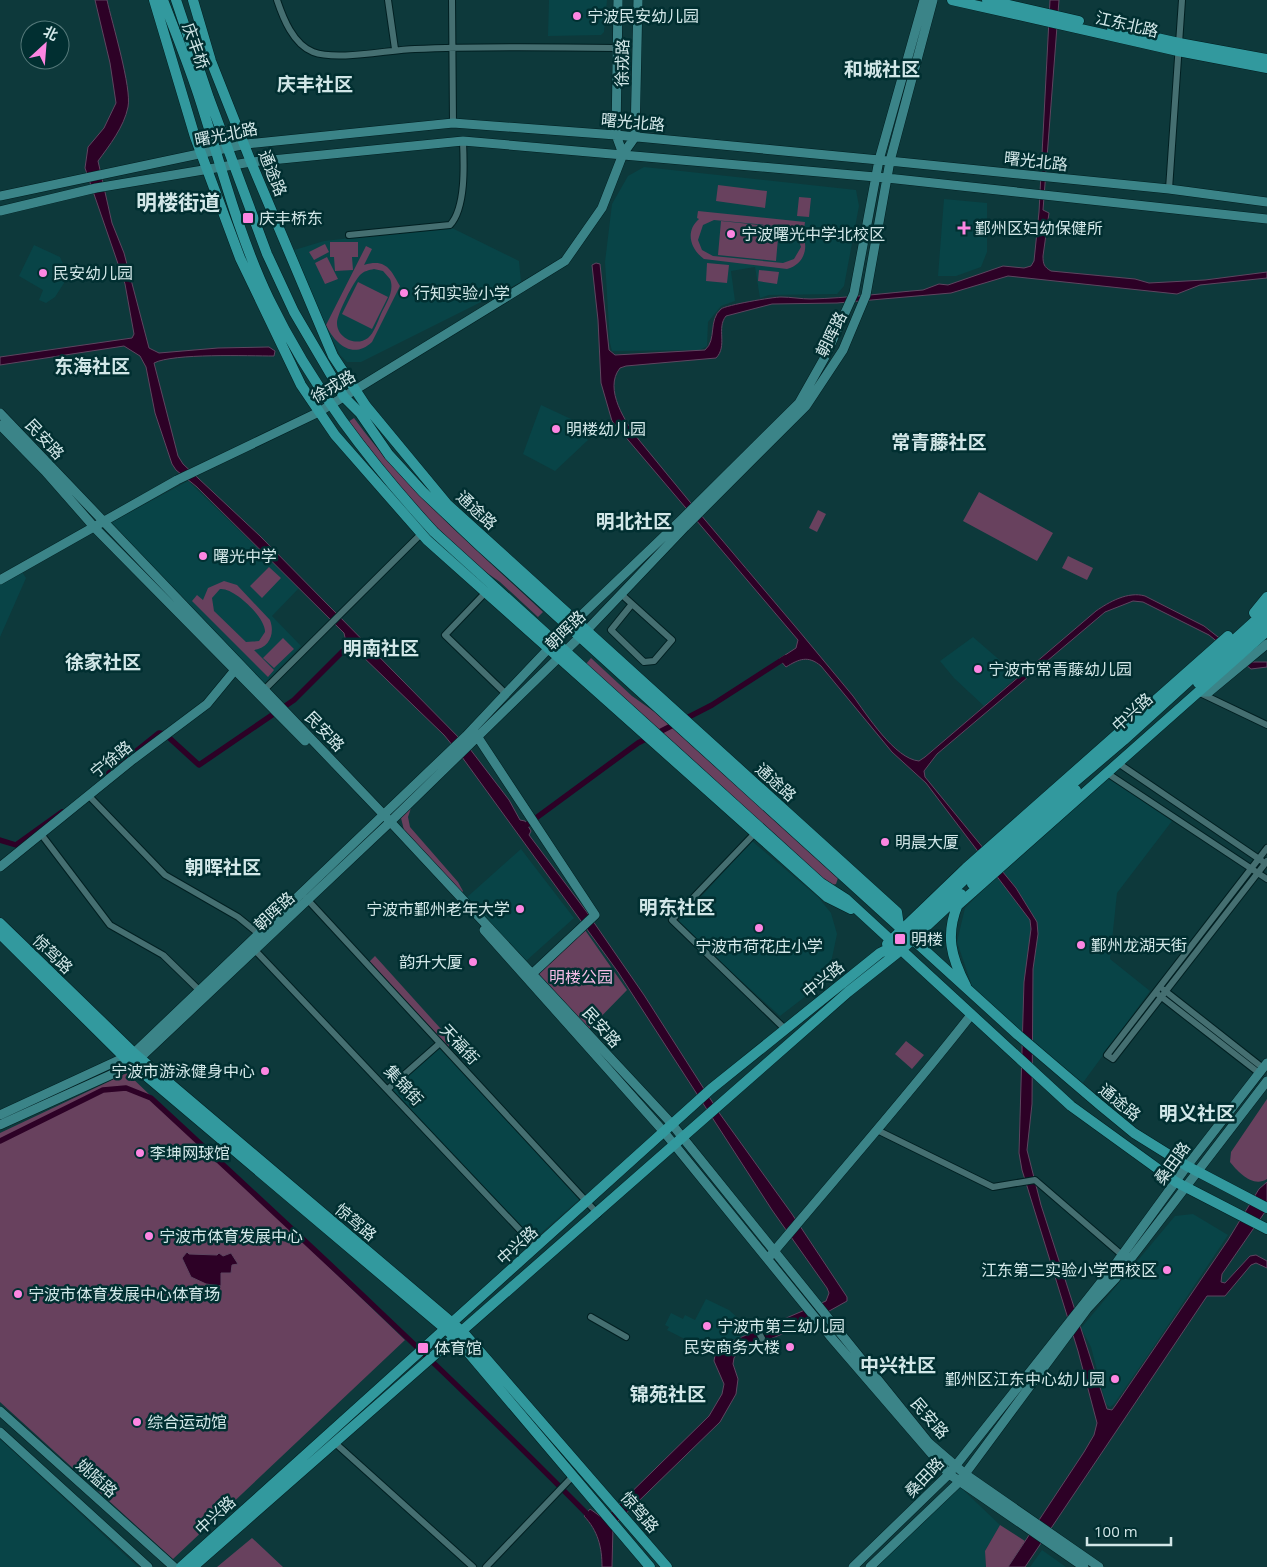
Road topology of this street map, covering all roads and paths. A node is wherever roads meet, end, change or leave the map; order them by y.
1 (154, 0) edge
2 (163, 0) edge
3 (176, 0) edge
4 (193, 0) edge
5 (277, 0) edge
6 (388, 0) edge
7 (452, 0) edge
8 (618, 0) edge
9 (638, 0) edge
10 (924, 0) edge
11 (933, 0) edge
12 (952, 0) edge
13 (987, 0) edge
14 (1182, 0) edge
15 (1046, 17) junction
16 (453, 47) junction
17 (1178, 47) junction
18 (617, 48) junction
19 (395, 49) junction
20 (1267, 59) edge
21 (1267, 68) edge
22 (205, 100) junction
23 (453, 123) junction
24 (616, 135) junction
25 (635, 137) junction
26 (463, 141) junction
27 (246, 144) junction
28 (228, 148) junction
29 (215, 151) junction
30 (201, 154) junction
31 (623, 154) junction
32 (879, 160) junction
33 (251, 162) junction
34 (890, 162) junction
35 (234, 165) junction
36 (220, 168) junction
37 (206, 170) junction
38 (876, 176) junction
39 (887, 178) junction
40 (1169, 189) junction
41 (0, 196) edge
42 (1267, 202) edge
43 (0, 211) edge
44 (1267, 219) edge
45 (349, 235) dead end
46 (356, 390) junction
47 (344, 396) junction
48 (332, 405) junction
49 (319, 412) junction
50 (0, 413) edge
51 (0, 425) edge
52 (708, 499) junction
53 (683, 523) junction
54 (99, 526) junction
55 (421, 534) junction
56 (0, 580) edge
57 (486, 593) junction
58 (621, 594) junction
59 (1267, 597) edge
60 (632, 604) junction
61 (1265, 613) edge
62 (572, 624) junction
63 (1267, 631) edge
64 (583, 634) junction
65 (1267, 644) edge
66 (551, 645) junction
67 (1238, 648) junction
68 (561, 654) junction
69 (1229, 655) junction
70 (235, 670) junction
71 (264, 690) junction
72 (1198, 692) junction
73 (506, 694) junction
74 (271, 702) junction
75 (1267, 725) edge
76 (641, 726) junction
77 (690, 730) junction
78 (472, 736) junction
79 (1118, 763) junction
80 (1107, 773) junction
81 (89, 796) junction
82 (385, 820) junction
83 (757, 830) junction
84 (41, 834) junction
85 (1006, 846) junction
86 (1267, 848) edge
87 (1258, 859) junction
88 (1266, 863) edge
89 (0, 867) edge
90 (1254, 871) junction
91 (972, 878) junction
92 (1267, 879) edge
93 (305, 896) junction
94 (958, 904) junction
95 (0, 923) edge
96 (0, 934) edge
97 (259, 934) junction
98 (907, 934) junction
99 (252, 947) junction
100 (898, 947) junction
101 (533, 973) junction
102 (199, 990) junction
103 (969, 991) junction
104 (1160, 992) junction
105 (971, 1015) junction
106 (785, 1029) junction
107 (440, 1043) junction
108 (137, 1055) junction
109 (128, 1061) junction
110 (1263, 1068) edge
111 (1267, 1081) edge
112 (388, 1089) junction
113 (5, 1116) edge
114 (0, 1125) edge
115 (668, 1128) junction
116 (877, 1130) junction
117 (679, 1142) junction
118 (1192, 1168) junction
119 (1181, 1184) junction
120 (586, 1202) junction
121 (1267, 1208) edge
122 (598, 1214) junction
123 (1264, 1227) edge
124 (536, 1247) junction
125 (774, 1251) junction
126 (1122, 1255) junction
127 (767, 1259) junction
128 (1085, 1308) junction
129 (591, 1317) dead end
130 (449, 1326) junction
131 (756, 1327) dead end
132 (1067, 1332) junction
133 (460, 1335) junction
134 (626, 1337) dead end
135 (767, 1348) dead end
136 (0, 1411) edge
137 (0, 1432) edge
138 (334, 1442) junction
139 (956, 1466) junction
140 (949, 1474) junction
141 (964, 1474) junction
142 (572, 1478) junction
143 (958, 1482) junction
144 (1031, 1525) junction
145 (1056, 1542) junction
146 (148, 1567) edge
147 (174, 1567) edge
148 (181, 1567) edge
149 (193, 1567) edge
150 (473, 1567) edge
151 (486, 1567) edge
152 (650, 1567) edge
153 (667, 1567) edge
154 (853, 1567) edge
155 (870, 1567) edge
156 (1084, 1567) edge
157 (1099, 1567) edge

1 - 30 main road
2 - 22 main road, 庆丰桥
3 - 22 main road, 庆丰桥
4 - 27 main road, 通途路
5 - 19 street
6 - 19 street
7 - 16 street
8 - 18 main road, 徐戎路
9 - 25 main road, 徐戎路
10 - 32 main road, 朝晖路
11 - 34 main road, 朝晖路
12 - 15 main road, 江东北路
13 - 15 main road, 江东北路
14 - 17 street
15 - 17 main road, 江东北路
16 - 18 street
16 - 19 street
16 - 23 street
17 - 20 main road, 江东北路
17 - 21 main road, 江东北路
17 - 40 street
18 - 24 main road, 徐戎路
22 - 28 main road, 通途路
22 - 29 main road
23 - 24 main road, 曙光北路
23 - 27 main road, 曙光北路
24 - 25 main road, 曙光北路
24 - 31 main road, 徐戎路
25 - 31 main road, 徐戎路
25 - 32 main road, 曙光北路
26 - 31 main road, 曙光北路
26 - 33 main road, 曙光北路
26 - 45 street
27 - 28 main road, 曙光北路
27 - 33 main road, 通途路
28 - 29 main road, 曙光北路
28 - 35 main road, 通途路
29 - 30 main road, 曙光北路
29 - 36 main road
30 - 37 main road
30 - 41 main road, 曙光北路
31 - 38 main road, 曙光北路
31 - 46 main road, 徐戎路
32 - 34 main road, 曙光北路
32 - 38 main road, 朝晖路
33 - 35 main road, 曙光北路
33 - 46 main road, 通途路
34 - 39 main road, 朝晖路
34 - 40 main road, 曙光北路
35 - 36 main road, 曙光北路
35 - 47 main road, 通途路
36 - 37 main road, 曙光北路
36 - 48 main road
37 - 43 main road, 曙光北路
37 - 49 main road
38 - 39 main road, 曙光北路
38 - 52 main road, 朝晖路
39 - 44 main road, 曙光北路
39 - 52 main road, 朝晖路
40 - 42 main road, 曙光北路
46 - 47 main road, 徐戎路
46 - 62 main road, 通途路
47 - 48 main road, 徐戎路
47 - 62 main road, 通途路
48 - 49 main road, 徐戎路
48 - 66 main road
49 - 54 main road, 徐戎路
49 - 55 main road
50 - 54 main road, 民安路
51 - 54 main road, 民安路
52 - 53 main road, 朝晖路
53 - 58 main road, 朝晖路
53 - 62 main road, 朝晖路
54 - 56 main road, 徐戎路
54 - 70 main road, 民安路
54 - 71 main road, 民安路
55 - 57 main road
55 - 71 street
57 - 66 main road
57 - 73 street
58 - 60 street
58 - 64 main road, 朝晖路
59 - 61 main road
60 - 60 street
61 - 67 main road
61 - 67 main road, 中兴路
62 - 64 main road, 通途路
62 - 66 main road, 朝晖路
63 - 67 main road
64 - 68 main road, 朝晖路
64 - 77 main road, 通途路
64 - 77 main road, 通途路
65 - 67 main road
66 - 68 main road
66 - 73 main road, 朝晖路
67 - 69 main road, 中兴路
67 - 69 main road
68 - 76 main road
68 - 78 main road, 朝晖路
69 - 72 main road
69 - 85 main road, 中兴路
70 - 74 main road, 民安路
70 - 81 main road, 宁徐路
71 - 74 main road, 民安路
72 - 75 street
72 - 79 main road
73 - 78 main road, 朝晖路
74 - 82 main road, 民安路
76 - 83 main road
76 - 83 main road
77 - 98 main road, 通途路
78 - 82 main road, 朝晖路
78 - 101 main road
79 - 80 main road
79 - 87 street
80 - 85 main road
80 - 90 street
81 - 84 main road, 宁徐路
81 - 97 street
82 - 93 main road, 朝晖路
82 - 101 main road, 民安路
82 - 115 main road, 民安路
83 - 100 main road
83 - 106 street
84 - 89 main road, 宁徐路
84 - 102 street
85 - 91 main road, 中兴路
85 - 91 main road, 中兴路
86 - 87 street
87 - 88 street
87 - 90 street
88 - 90 street
90 - 92 street
90 - 104 street
91 - 94 main road, 中兴路
91 - 98 main road, 中兴路
91 - 98 main road, 中兴路
93 - 97 main road, 朝晖路
93 - 99 main road, 朝晖路
93 - 107 street, 天福街
94 - 98 main road, 中兴路
94 - 103 main road
95 - 108 main road, 惊驾路
96 - 109 main road, 惊驾路
97 - 99 main road, 朝晖路
98 - 100 main road, 中兴路
98 - 100 main road, 中兴路
98 - 103 main road, 通途路
99 - 102 main road, 朝晖路
99 - 108 main road, 朝晖路
99 - 112 street, 集锦街
100 - 105 main road
100 - 106 main road, 中兴路
100 - 117 main road, 中兴路
101 - 115 main road, 民安路
102 - 108 main road, 朝晖路
103 - 118 main road, 通途路
104 - 104 street
104 - 110 street
105 - 116 main road
105 - 119 main road, 通途路
106 - 115 main road, 中兴路
107 - 112 street
107 - 120 street, 天福街
108 - 109 main road, 朝晖路
108 - 130 main road, 惊驾路
109 - 113 main road, 朝晖路
109 - 130 main road, 惊驾路
110 - 118 main road, 桑田路
111 - 118 main road, 桑田路
112 - 124 street, 集锦街
113 - 114 main road, 朝晖路
115 - 117 main road, 民安路
115 - 120 main road, 中兴路
116 - 125 main road
116 - 126 street
117 - 122 main road, 中兴路
117 - 125 main road, 民安路
117 - 127 main road, 民安路
118 - 119 main road, 桑田路
118 - 121 main road, 通途路
119 - 123 main road, 通途路
119 - 126 main road, 桑田路
119 - 128 main road, 桑田路
120 - 122 street, 天福街
120 - 124 main road, 中兴路
122 - 133 main road, 中兴路
124 - 130 main road, 中兴路
125 - 127 main road
125 - 139 main road, 民安路
126 - 128 main road, 桑田路
127 - 140 main road, 民安路
128 - 132 main road
129 - 134 street
130 - 133 main road, 惊驾路
130 - 148 main road, 中兴路
131 - 135 street
132 - 139 main road, 桑田路
132 - 141 main road, 桑田路
133 - 138 main road, 中兴路
133 - 142 main road, 惊驾路
133 - 153 main road, 惊驾路
136 - 147 main road, 姚隘路
137 - 146 main road, 姚隘路
138 - 149 main road, 中兴路
138 - 150 street
139 - 140 main road, 桑田路
139 - 141 main road, 民安路
140 - 143 main road, 民安路
140 - 154 main road, 桑田路
141 - 143 main road, 桑田路
141 - 144 main road, 民安路
142 - 151 street
142 - 152 main road, 惊驾路
143 - 144 main road, 民安路
143 - 155 main road, 桑田路
144 - 145 main road, 民安路
145 - 156 main road, 民安路
145 - 157 main road, 民安路

